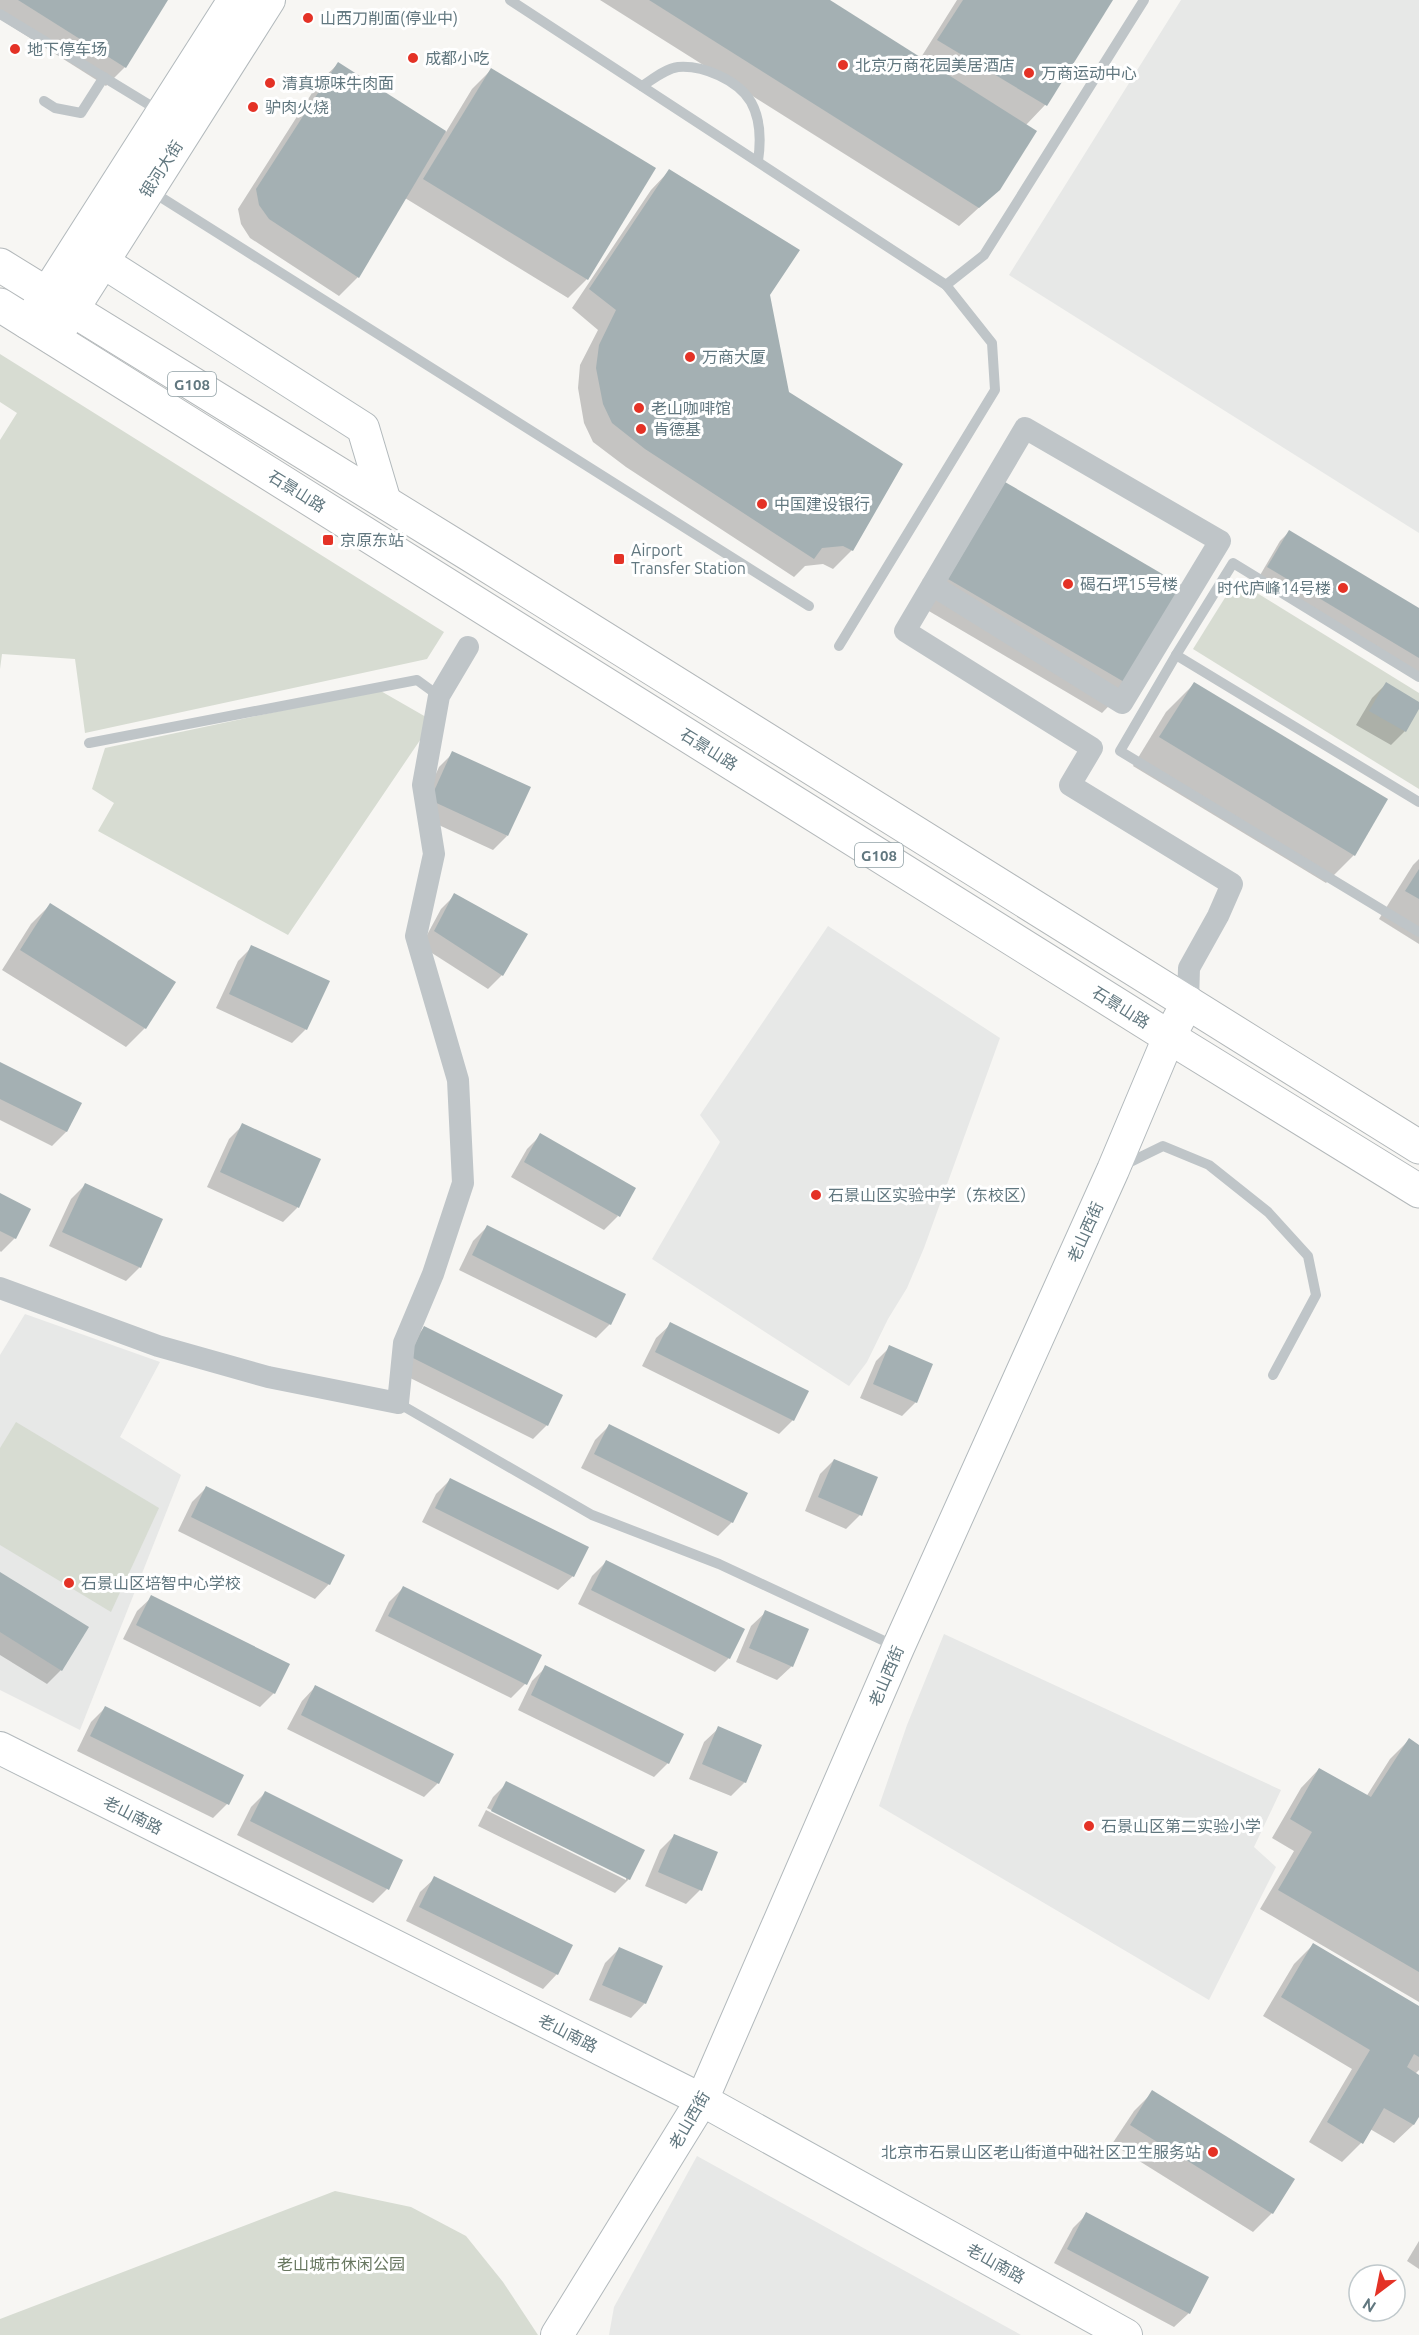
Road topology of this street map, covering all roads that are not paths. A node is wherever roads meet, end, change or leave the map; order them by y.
1 (234, 0) edge
2 (269, 0) edge
3 (510, 0) edge
4 (1144, 0) edge
5 (0, 14) edge
6 (104, 77) junction
7 (642, 86) junction
8 (44, 101) dead end
9 (161, 112) junction
10 (758, 161) junction
11 (148, 189) junction
12 (102, 262) junction
13 (0, 265) edge
14 (945, 285) junction
15 (59, 302) junction
16 (0, 305) edge
17 (41, 331) junction
18 (385, 501) junction
19 (932, 585) junction
20 (809, 606) dead end
21 (468, 646) dead end
22 (839, 646) dead end
23 (1176, 654) junction
24 (1419, 677) edge
25 (439, 696) junction
26 (89, 743) dead end
27 (1419, 802) edge
28 (1419, 932) edge
29 (1188, 1002) junction
30 (1169, 1037) junction
31 (1419, 1147) edge
32 (1113, 1170) junction
33 (1419, 1191) edge
34 (0, 1288) edge
35 (1273, 1375) dead end
36 (398, 1403) junction
37 (898, 1648) junction
38 (0, 1748) edge
39 (702, 2100) junction
40 (557, 2335) edge
41 (1126, 2335) edge

1 - 9 main road, 银河大街
2 - 11 main road, 银河大街
3 - 7 lane
4 - 14 lane
5 - 6 lane
6 - 8 lane
6 - 9 lane
7 - 10 lane
7 - 10 lane
9 - 15 main road, 银河大街
10 - 14 lane
11 - 12 main road, 银河大街
11 - 20 lane
12 - 15 main road, 银河大街
12 - 18 main road
13 - 15 highway, G108
14 - 22 lane
15 - 17 main road, 银河大街
15 - 18 highway, G108
16 - 17 highway, 石景山路 / G108
17 - 30 highway, 石景山路 / G108
18 - 29 highway, G108
19 - 19 street
19 - 29 street
21 - 25 street
23 - 24 lane
23 - 27 lane
23 - 28 lane
25 - 26 lane
25 - 36 street
29 - 30 main road, 老山西街
29 - 31 highway, G108
30 - 32 main road, 老山西街
30 - 33 highway, 石景山路 / G108
32 - 35 lane
32 - 37 main road, 老山西街
34 - 36 street
36 - 37 lane
37 - 39 main road, 老山西街
38 - 39 main road, 老山南路
39 - 40 main road, 老山西街
39 - 41 main road, 老山南路

